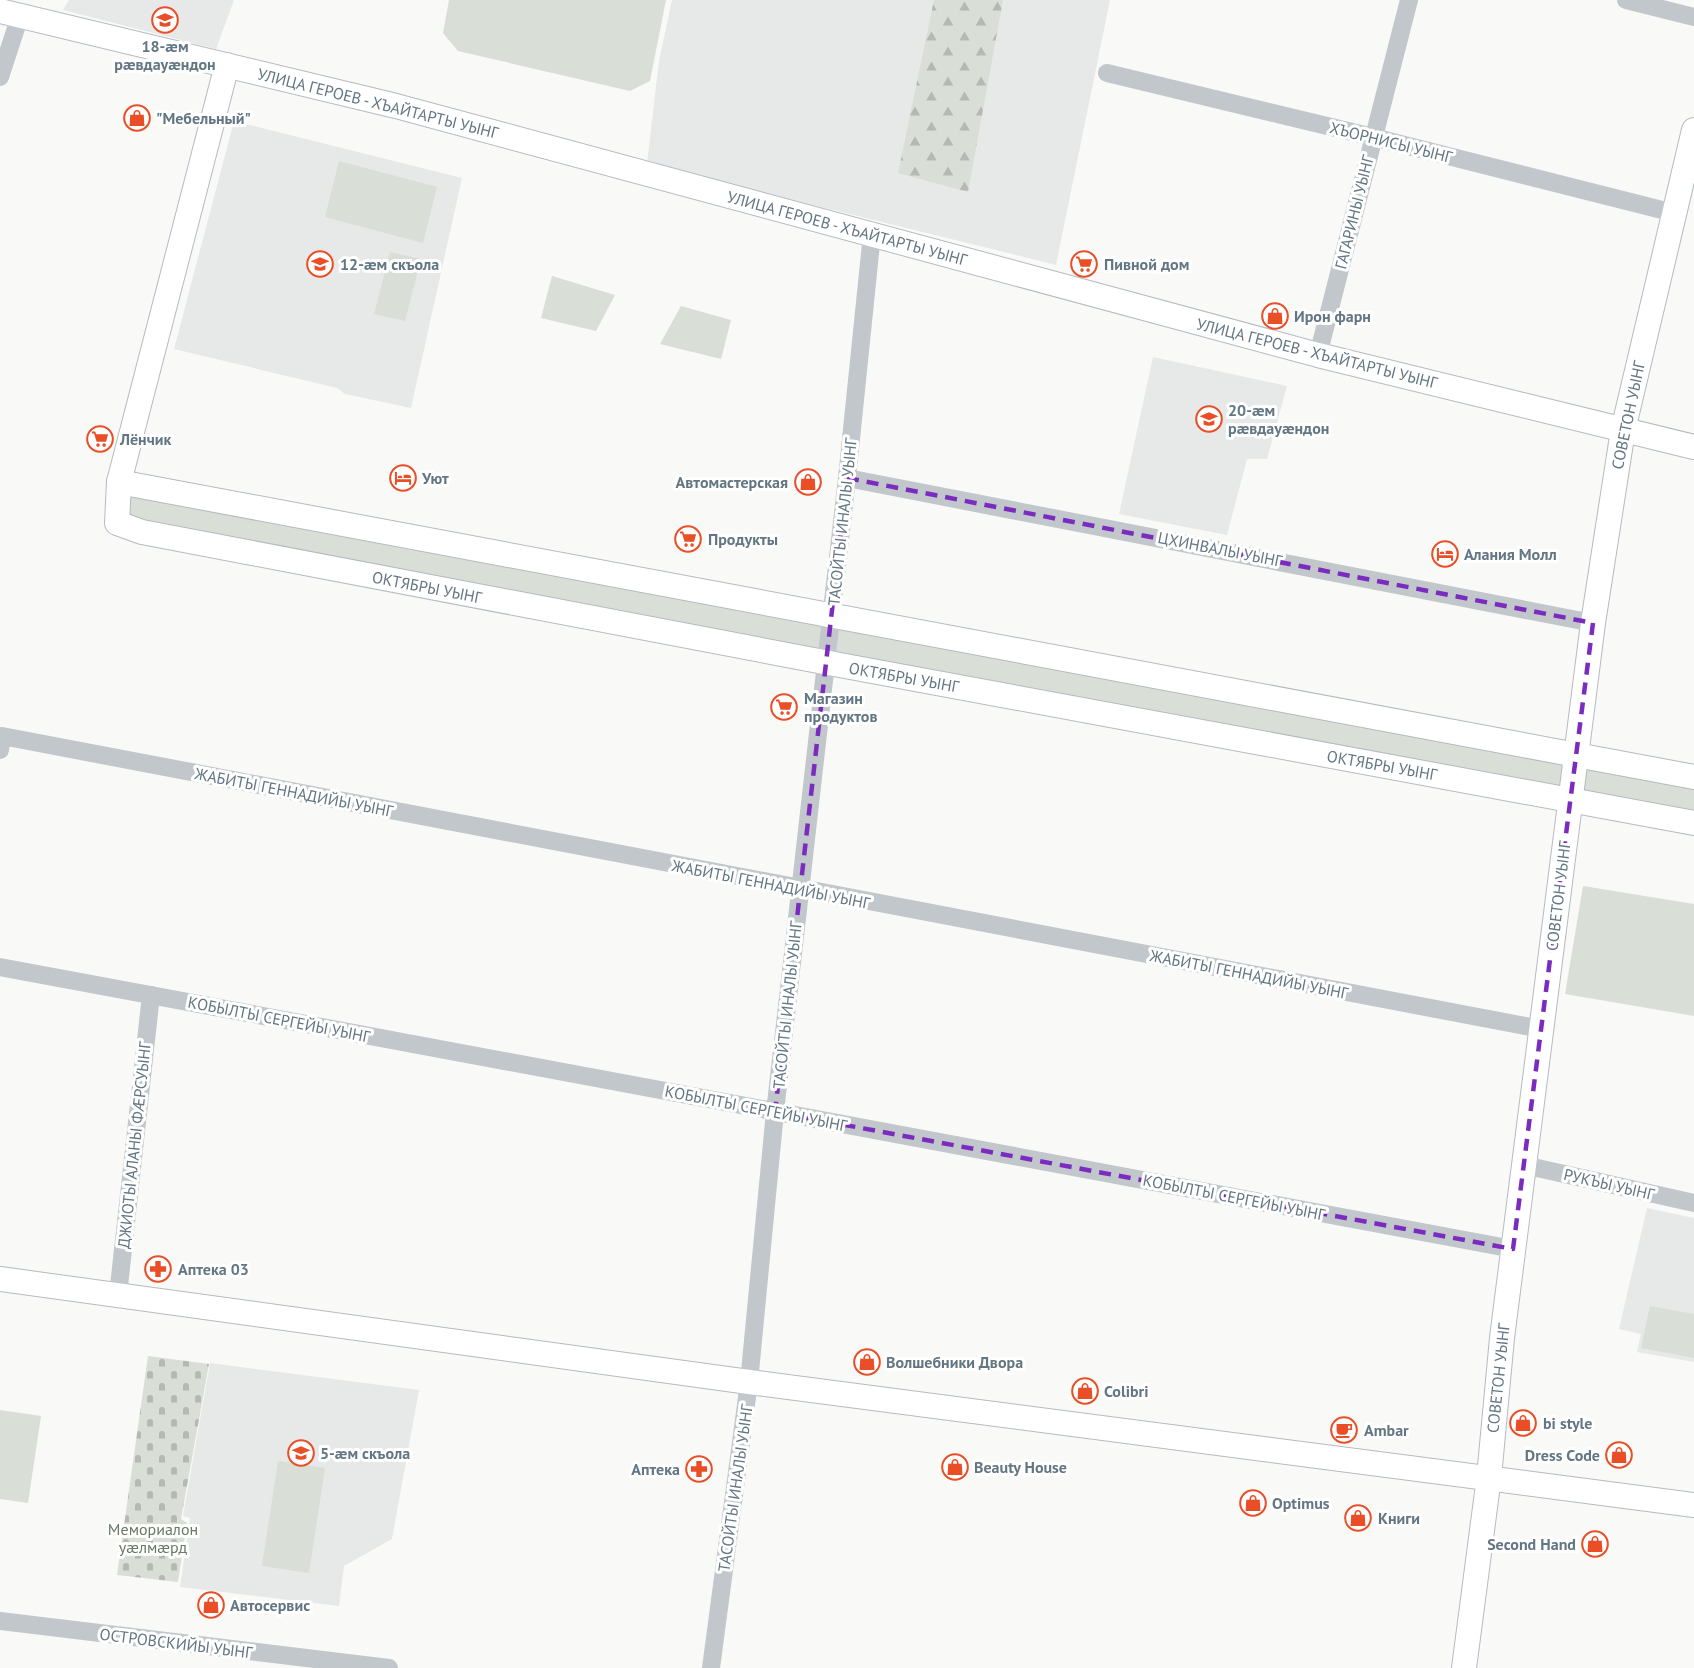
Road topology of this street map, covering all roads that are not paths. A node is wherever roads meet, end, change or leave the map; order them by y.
1 (1409, 0) edge
2 (1626, 0) edge
3 (10, 13) edge
4 (1694, 17) edge
5 (227, 65) junction
6 (1107, 73) dead end
7 (0, 77) edge
8 (1694, 130) edge
9 (1373, 137) junction
10 (1674, 213) junction
11 (872, 234) junction
12 (1318, 355) junction
13 (1623, 430) junction
14 (1694, 447) edge
15 (847, 478) junction
16 (119, 482) junction
17 (831, 616) junction
18 (1593, 623) junction
19 (826, 663) junction
20 (1, 743) edge
21 (1576, 755) junction
22 (1694, 777) edge
23 (1570, 800) junction
24 (1694, 823) edge
25 (800, 889) junction
26 (0, 967) edge
27 (151, 995) junction
28 (1541, 1029) junction
29 (775, 1112) junction
30 (1524, 1165) junction
31 (1694, 1203) edge
32 (1513, 1249) junction
33 (0, 1279) edge
34 (118, 1295) junction
35 (749, 1382) junction
36 (1489, 1477) junction
37 (1694, 1504) edge
38 (0, 1622) edge
39 (389, 1668) edge
40 (711, 1668) edge
41 (1464, 1668) edge

1 - 9 street, ГАГАРИНЫ УЫНГ
2 - 4 street
3 - 5 street, УЛИЦА ГЕРОЕВ - ХЪАЙТАРТЫ УЫНГ
3 - 7 street
5 - 11 street, УЛИЦА ГЕРОЕВ - ХЪАЙТАРТЫ УЫНГ
5 - 16 street
6 - 9 street, ХЪОРНИСЫ УЫНГ
8 - 10 street, СОВЕТОН УЫНГ
9 - 10 street, ХЪОРНИСЫ УЫНГ
9 - 12 street, ГАГАРИНЫ УЫНГ
10 - 13 street, СОВЕТОН УЫНГ
11 - 12 street, УЛИЦА ГЕРОЕВ - ХЪАЙТАРТЫ УЫНГ
11 - 15 street, ТАСОЙТЫ ИНАЛЫ УЫНГ
12 - 13 street, УЛИЦА ГЕРОЕВ - ХЪАЙТАРТЫ УЫНГ
13 - 14 street, УЛИЦА ГЕРОЕВ - ХЪАЙТАРТЫ УЫНГ
13 - 18 street, СОВЕТОН УЫНГ
15 - 17 street, ТАСОЙТЫ ИНАЛЫ УЫНГ
15 - 18 street, ЦХИНВАЛЫ УЫНГ
16 - 17 street
16 - 19 street, ОКТЯБРЫ УЫНГ
17 - 19 street, ТАСОЙТЫ ИНАЛЫ УЫНГ
17 - 21 street
18 - 21 street, СОВЕТОН УЫНГ
19 - 23 street, ОКТЯБРЫ УЫНГ
19 - 25 street, ТАСОЙТЫ ИНАЛЫ УЫНГ
20 - 25 street, ЖАБИТЫ ГЕННАДИЙЫ УЫНГ
21 - 22 street
21 - 23 street, СОВЕТОН УЫНГ
23 - 24 street, ОКТЯБРЫ УЫНГ
23 - 28 street, СОВЕТОН УЫНГ
25 - 28 street, ЖАБИТЫ ГЕННАДИЙЫ УЫНГ
25 - 29 street, ТАСОЙТЫ ИНАЛЫ УЫНГ
26 - 27 street, КОБЫЛТЫ СЕРГЕЙЫ УЫНГ
27 - 29 street, КОБЫЛТЫ СЕРГЕЙЫ УЫНГ
27 - 34 street, ДЖИОТЫ АЛАНЫ ФÆРСУЫНГ
28 - 30 street, СОВЕТОН УЫНГ
29 - 32 street, КОБЫЛТЫ СЕРГЕЙЫ УЫНГ
29 - 35 street, ТАСОЙТЫ ИНАЛЫ УЫНГ
30 - 31 street, РУКЪЫ УЫНГ
30 - 32 street, СОВЕТОН УЫНГ
32 - 36 street, СОВЕТОН УЫНГ
33 - 34 street
34 - 35 street
35 - 36 street
35 - 40 street, ТАСОЙТЫ ИНАЛЫ УЫНГ
36 - 37 street
36 - 41 street, СОВЕТОН УЫНГ
38 - 39 street, ОСТРОВСКИЙЫ УЫНГ

